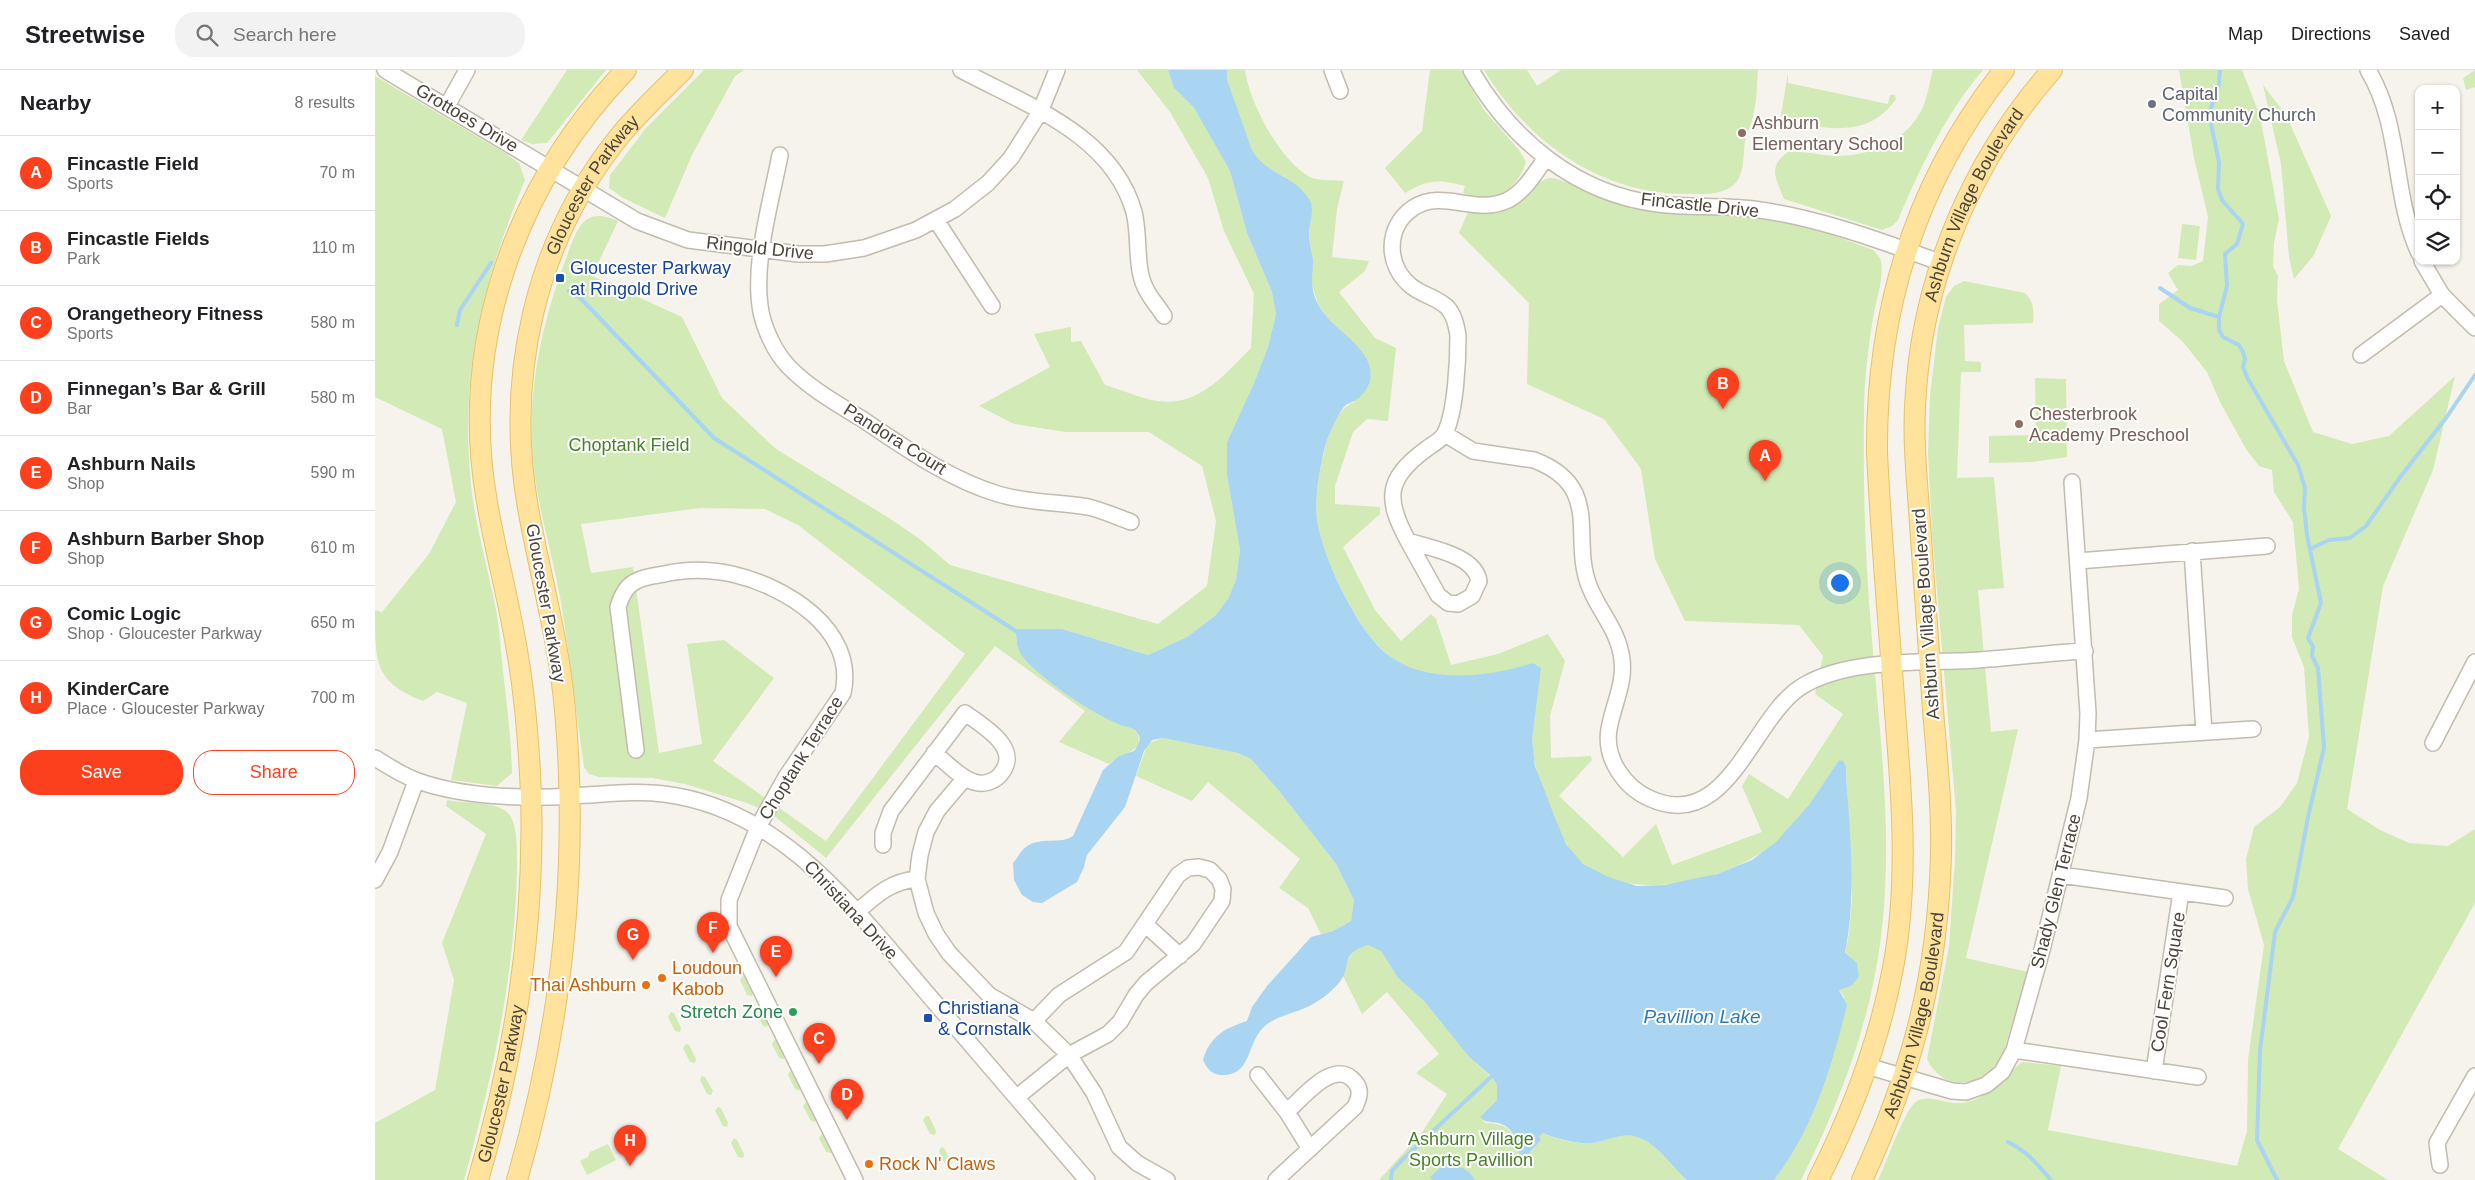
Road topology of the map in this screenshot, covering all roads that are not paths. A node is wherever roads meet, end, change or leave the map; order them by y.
1 (385, 70) edge
2 (467, 70) edge
3 (626, 70) edge
4 (683, 70) edge
5 (961, 70) edge
6 (1057, 70) edge
7 (1331, 70) edge
8 (1471, 70) edge
9 (2004, 70) edge
10 (2052, 70) edge
11 (2368, 70) edge
12 (1340, 91) dead end
13 (447, 106) junction
14 (1040, 112) junction
15 (780, 155) dead end
16 (1546, 158) junction
17 (549, 167) junction
18 (583, 189) junction
19 (936, 220) junction
20 (2415, 242) edge
21 (1906, 250) junction
22 (763, 251) junction
23 (1942, 264) junction
24 (2425, 265) edge
25 (2442, 295) junction
26 (992, 306) dead end
27 (1164, 316) dead end
28 (2475, 328) edge
29 (2361, 355) dead end
30 (1445, 434) junction
31 (2072, 482) dead end
32 (1131, 522) dead end
33 (1408, 541) junction
34 (2267, 546) dead end
35 (2191, 551) junction
36 (2078, 561) junction
37 (2085, 651) junction
38 (1930, 662) junction
39 (2475, 662) edge
40 (1891, 665) junction
41 (2253, 729) dead end
42 (2204, 732) junction
43 (2087, 740) junction
44 (2433, 743) dead end
45 (636, 750) dead end
46 (934, 753) junction
47 (375, 758) edge
48 (965, 778) junction
49 (416, 781) junction
50 (531, 796) junction
51 (569, 796) junction
52 (758, 827) junction
53 (883, 845) dead end
54 (2061, 875) junction
55 (917, 879) junction
56 (375, 880) edge
57 (2181, 892) junction
58 (2225, 898) dead end
59 (857, 912) junction
60 (1145, 926) junction
61 (1179, 956) junction
62 (1034, 1021) junction
63 (2014, 1050) junction
64 (1069, 1055) junction
65 (1867, 1066) junction
66 (2154, 1071) junction
67 (1258, 1075) dead end
68 (2199, 1077) dead end
69 (1905, 1078) junction
70 (2473, 1082) edge
71 (1017, 1098) junction
72 (1287, 1112) junction
73 (1310, 1149) junction
74 (2440, 1166) dead end
75 (479, 1180) edge
76 (517, 1180) edge
77 (855, 1180) edge
78 (1087, 1180) edge
79 (1167, 1180) edge
80 (1277, 1180) edge
81 (1818, 1180) edge
82 (1862, 1180) edge

1 - 13 street, Grottoes Drive
2 - 13 street
3 - 17 main road, Gloucester Parkway
4 - 18 main road, Gloucester Parkway
5 - 14 street
6 - 14 street, Ringold Drive
7 - 12 street
8 - 16 street, Fincastle Drive
9 - 21 main road, Ashburn Village Boulevard
10 - 23 main road, Ashburn Village Boulevard
11 - 20 street
13 - 17 street, Grottoes Drive
14 - 19 street, Ringold Drive
14 - 27 street
15 - 22 street, Pandora Court
16 - 21 street, Fincastle Drive
16 - 30 street
17 - 18 street, Ringold Drive
17 - 50 main road, Gloucester Parkway
18 - 22 street, Ringold Drive
18 - 51 main road, Gloucester Parkway
19 - 22 street, Ringold Drive
19 - 26 street
21 - 23 street, Fincastle Drive
21 - 40 main road, Ashburn Village Boulevard
22 - 32 street, Pandora Court
23 - 38 main road, Ashburn Village Boulevard
24 - 25 street
25 - 28 street
25 - 29 street
30 - 33 street
30 - 40 street
31 - 36 street, Shady Glen Terrace
33 - 33 street
34 - 35 street
35 - 36 street
35 - 42 street
36 - 37 street, Shady Glen Terrace
37 - 38 street
37 - 43 street, Shady Glen Terrace
38 - 40 street
38 - 69 main road, Ashburn Village Boulevard
39 - 44 street
40 - 65 main road, Ashburn Village Boulevard
41 - 42 street
42 - 43 street
43 - 54 street, Shady Glen Terrace
45 - 52 street, Choptank Terrace
46 - 48 street
46 - 48 street
46 - 53 street
47 - 49 street, Christiana Drive
48 - 55 street
49 - 50 street, Christiana Drive
49 - 56 street
50 - 51 street, Christiana Drive
50 - 75 main road, Gloucester Parkway
51 - 52 street, Christiana Drive
51 - 76 main road, Gloucester Parkway
52 - 59 street, Christiana Drive
52 - 77 street, Choptank Terrace
54 - 57 street, Cool Fern Square
54 - 63 street, Shady Glen Terrace
55 - 59 street
55 - 62 street
57 - 58 street, Cool Fern Square
57 - 66 street, Cool Fern Square
59 - 71 street, Christiana Drive
60 - 61 street
60 - 61 street
60 - 62 street
61 - 64 street
62 - 64 street
63 - 66 street, Cool Fern Square
63 - 69 street, Shady Glen Terrace
64 - 71 street
64 - 79 street
65 - 69 street, Shady Glen Terrace
65 - 81 main road, Ashburn Village Boulevard
66 - 68 street, Cool Fern Square
67 - 72 street
69 - 82 main road, Ashburn Village Boulevard
70 - 74 street
71 - 78 street, Christiana Drive
72 - 73 street
72 - 73 street
73 - 80 street

